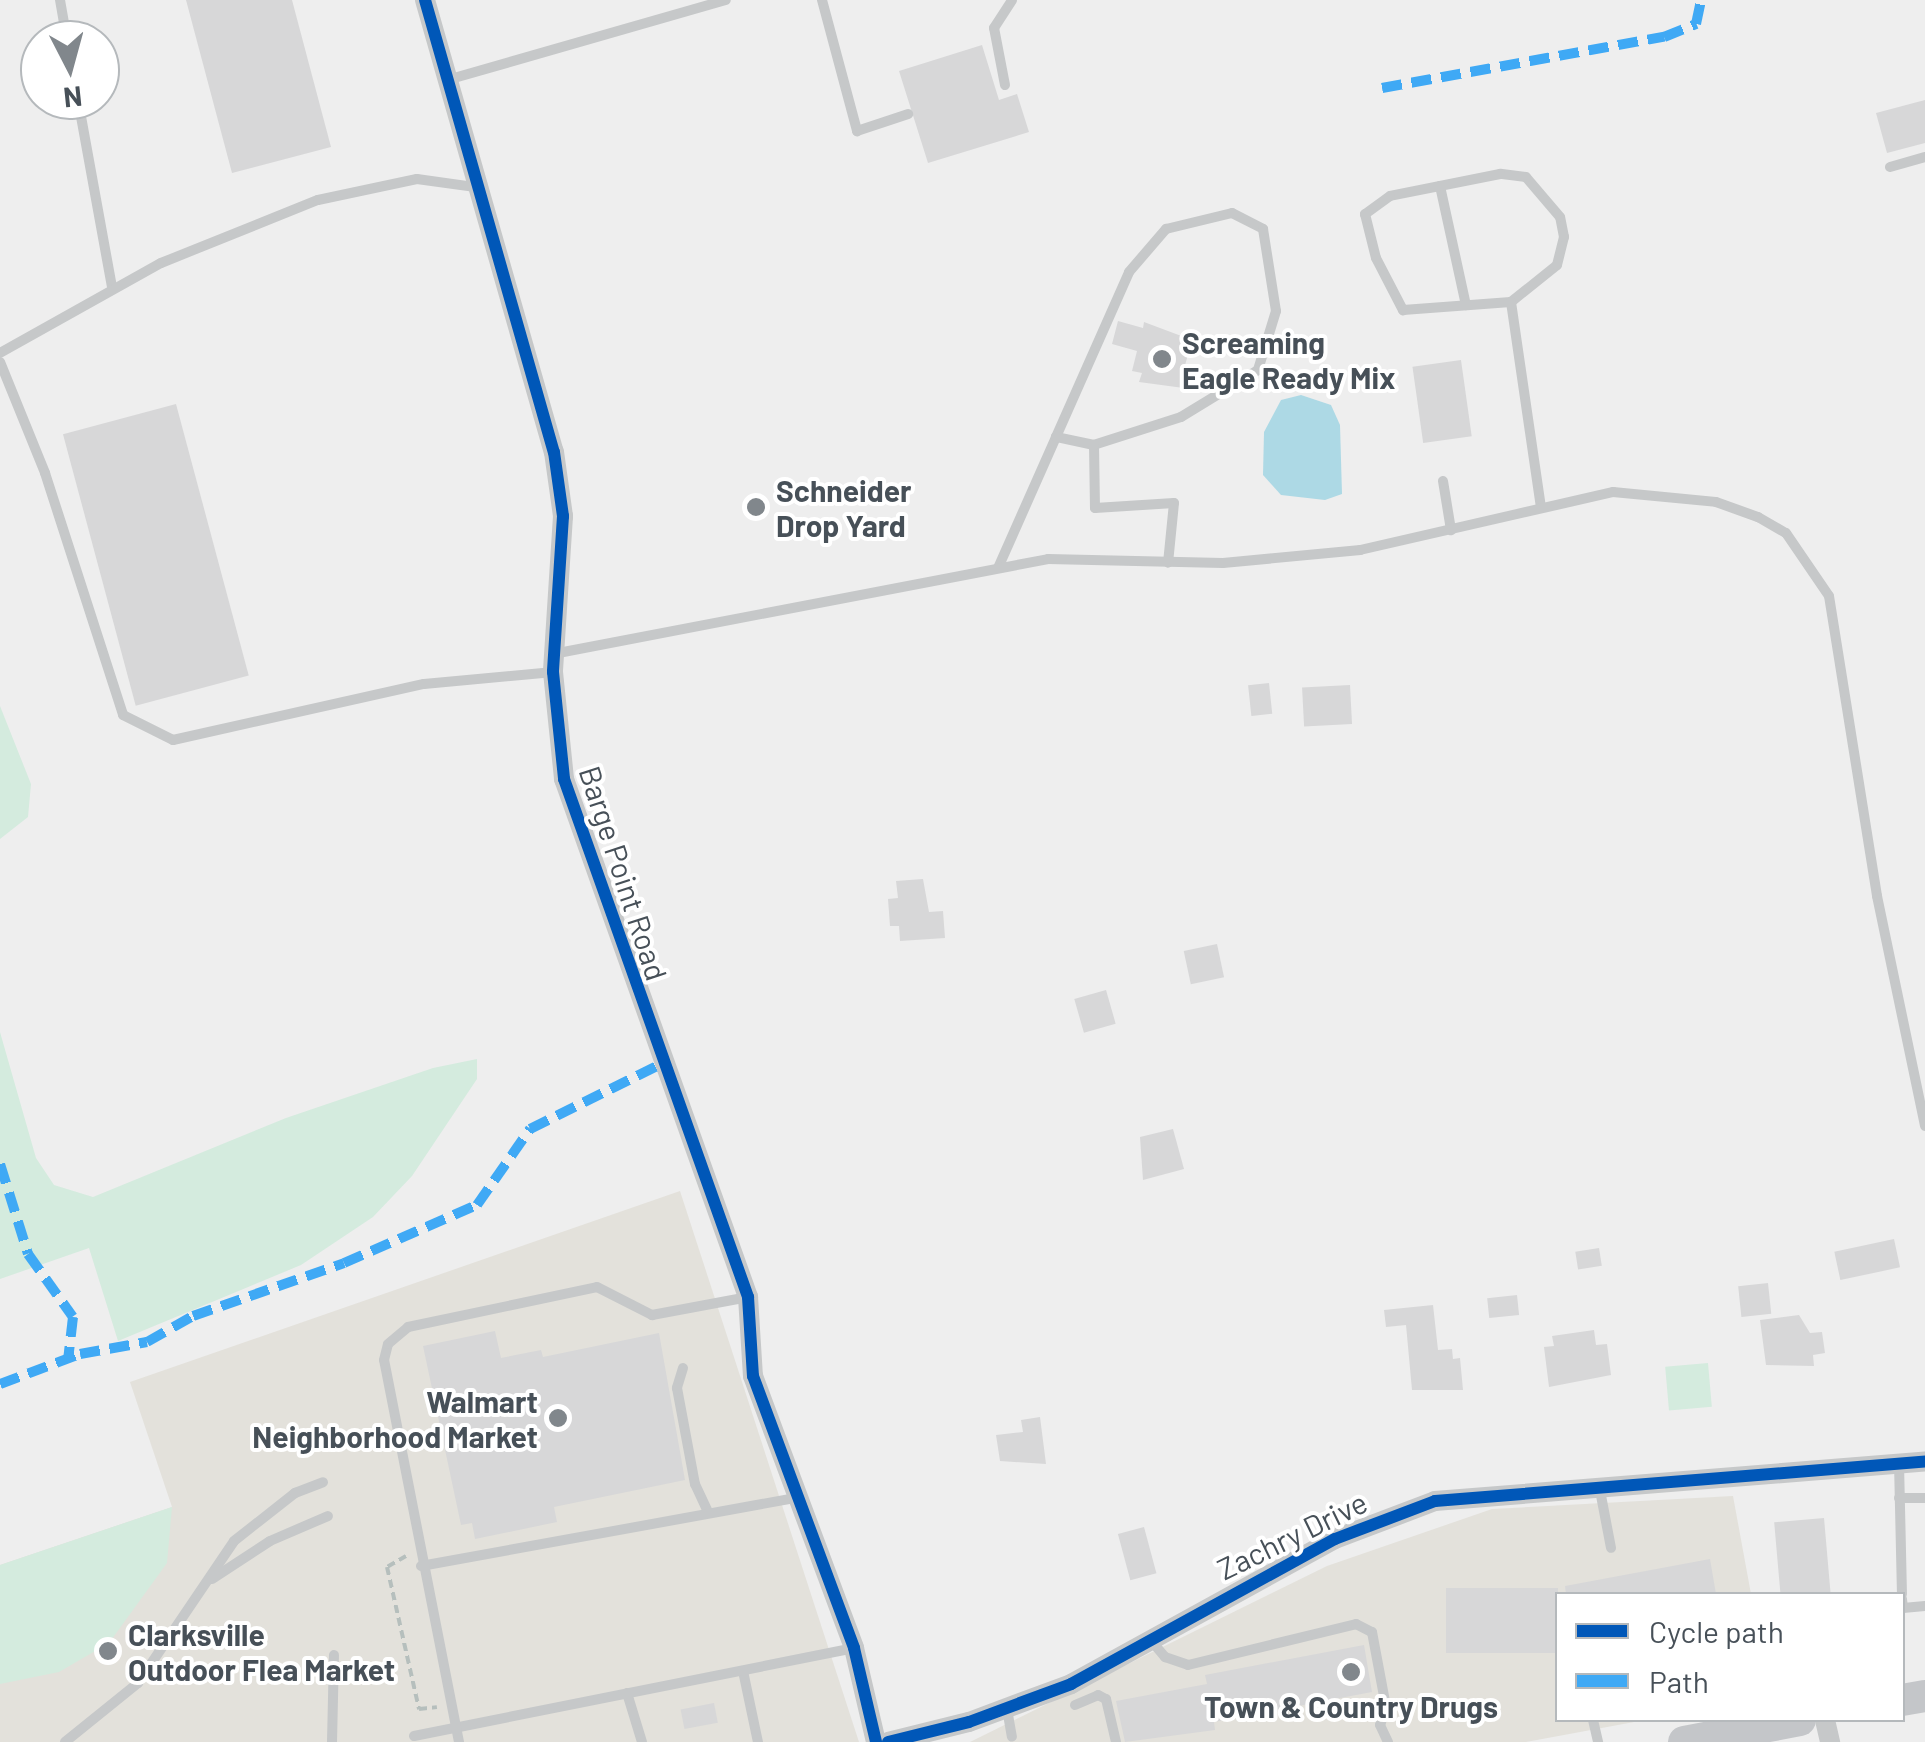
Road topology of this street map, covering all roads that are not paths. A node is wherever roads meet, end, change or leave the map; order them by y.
1 (424, 0) edge
2 (726, 0) edge
3 (822, 0) edge
4 (1012, 0) edge
5 (446, 80) junction
6 (1005, 85) dead end
7 (908, 114) dead end
8 (82, 120) edge
9 (1925, 158) edge
10 (1890, 167) dead end
11 (1440, 186) junction
12 (475, 187) junction
13 (112, 288) junction
14 (1510, 302) junction
15 (1466, 305) junction
16 (0, 353) edge
17 (0, 362) edge
18 (1056, 437) junction
19 (1094, 445) junction
20 (1442, 481) dead end
21 (1541, 507) junction
22 (1452, 530) junction
23 (1168, 562) junction
24 (998, 568) junction
25 (552, 664) junction
26 (1925, 1126) edge
27 (748, 1297) junction
28 (683, 1368) dead end
29 (1925, 1462) edge
30 (1899, 1463) junction
31 (324, 1482) dead end
32 (1598, 1484) junction
33 (796, 1498) junction
34 (1899, 1498) junction
35 (1925, 1498) edge
36 (708, 1512) junction
37 (328, 1516) dead end
38 (1611, 1548) dead end
39 (421, 1566) junction
40 (207, 1583) junction
41 (1902, 1592) edge
42 (1148, 1638) junction
43 (854, 1648) junction
44 (334, 1655) dead end
45 (743, 1670) junction
46 (627, 1694) junction
47 (1075, 1706) dead end
48 (1007, 1709) junction
49 (1789, 1722) edge
50 (457, 1727) junction
51 (414, 1736) dead end
52 (1012, 1737) dead end
53 (65, 1742) edge
54 (332, 1742) edge
55 (459, 1742) edge
56 (642, 1742) edge
57 (758, 1742) edge
58 (876, 1742) edge
59 (888, 1742) edge
60 (1116, 1742) edge
61 (1388, 1742) edge
62 (1684, 1742) edge

1 - 5 street, Barge Point Road
2 - 5 lane
3 - 7 lane
4 - 6 lane
5 - 12 street, Barge Point Road
8 - 13 lane
9 - 10 lane
11 - 14 lane
11 - 15 lane
11 - 15 lane
12 - 13 lane
12 - 25 street, Barge Point Road
13 - 16 lane
14 - 15 lane
14 - 21 lane
17 - 25 lane
18 - 19 lane
18 - 19 lane
18 - 24 lane
19 - 23 lane
20 - 22 lane
21 - 22 lane
21 - 26 lane
22 - 23 lane
23 - 24 lane
24 - 25 lane
25 - 27 street, Barge Point Road
27 - 33 street, Barge Point Road
27 - 39 lane
28 - 36 lane
29 - 30 street, Zachry Drive
30 - 32 street, Zachry Drive
30 - 34 lane
31 - 40 lane
32 - 38 lane
32 - 42 street, Zachry Drive
33 - 36 lane
33 - 43 street, Barge Point Road
34 - 35 lane
34 - 41 lane
36 - 39 lane
37 - 40 lane
39 - 50 lane
40 - 53 lane
42 - 48 street, Zachry Drive
42 - 61 lane
43 - 45 lane
43 - 58 street, Barge Point Road
44 - 54 lane
45 - 46 lane
45 - 57 lane
46 - 50 lane
46 - 56 lane
47 - 60 lane
48 - 52 lane
48 - 59 street, Zachry Drive
49 - 62 main road
50 - 51 lane
50 - 55 lane

